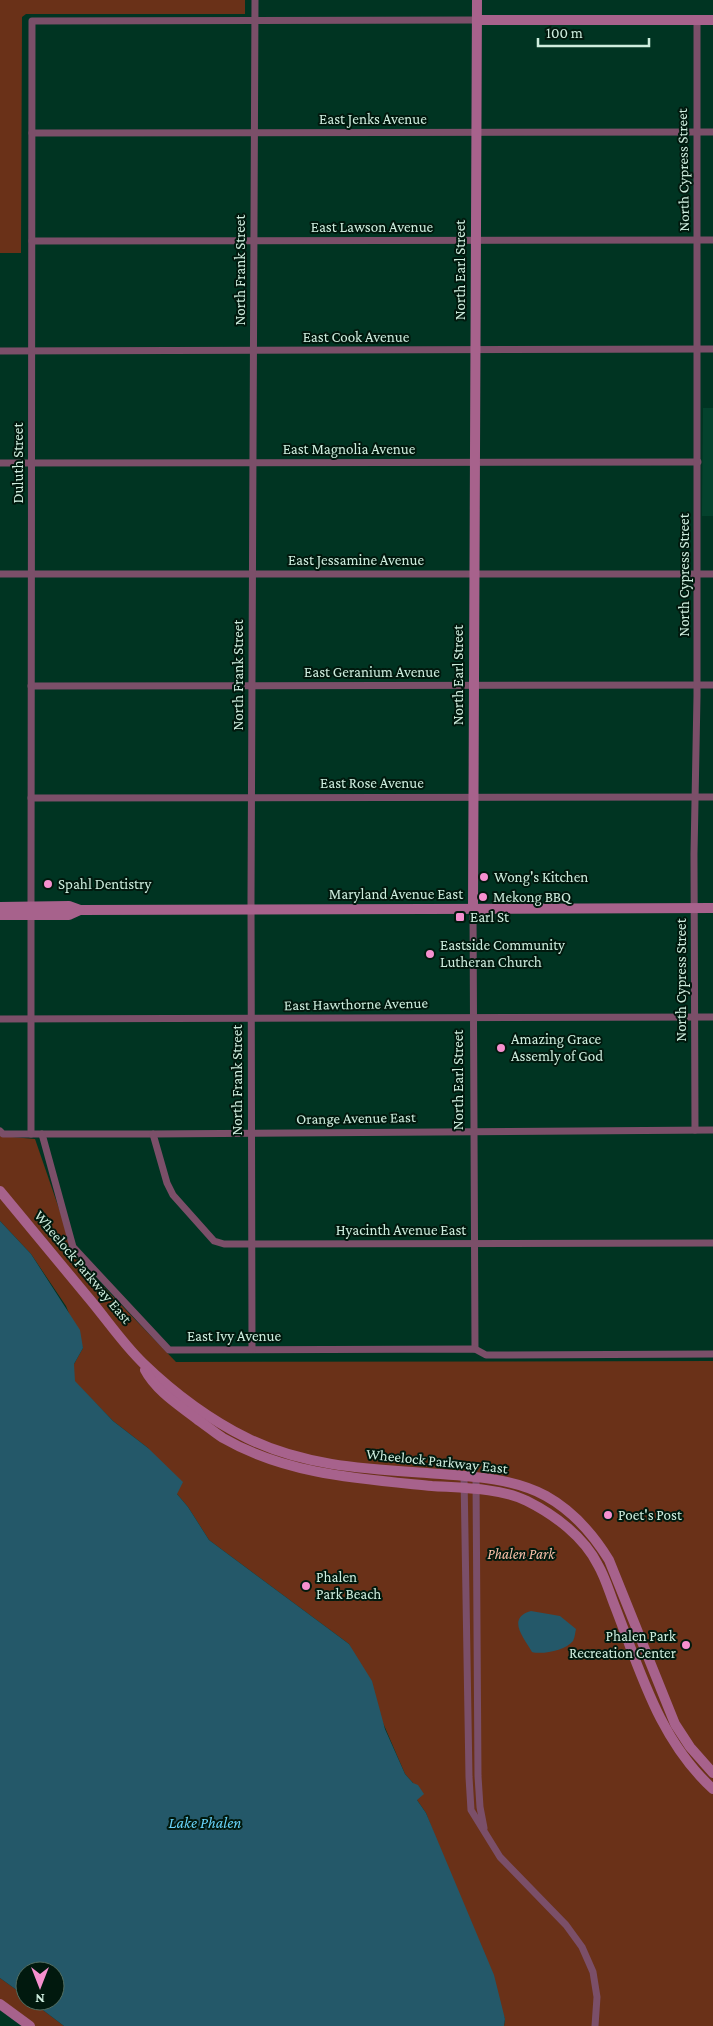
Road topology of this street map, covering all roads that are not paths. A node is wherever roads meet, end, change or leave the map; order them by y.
1 (255, 0) edge
2 (477, 0) edge
3 (255, 20) junction
4 (477, 20) junction
5 (697, 20) junction
6 (713, 20) edge
7 (696, 132) junction
8 (713, 132) edge
9 (32, 133) junction
10 (254, 133) junction
11 (476, 133) junction
12 (475, 240) junction
13 (698, 240) junction
14 (713, 240) edge
15 (32, 241) junction
16 (254, 241) junction
17 (698, 349) junction
18 (713, 349) edge
19 (253, 350) junction
20 (475, 350) junction
21 (0, 351) edge
22 (32, 351) junction
23 (474, 462) junction
24 (698, 462) junction
25 (32, 463) junction
26 (253, 463) junction
27 (0, 464) edge
28 (0, 574) edge
29 (31, 574) junction
30 (252, 574) junction
31 (474, 574) junction
32 (698, 574) junction
33 (713, 574) edge
34 (697, 685) junction
35 (713, 685) edge
36 (31, 686) junction
37 (252, 686) junction
38 (473, 686) junction
39 (473, 797) junction
40 (695, 797) junction
41 (713, 797) edge
42 (31, 798) junction
43 (251, 798) junction
44 (0, 907) edge
45 (473, 908) junction
46 (694, 908) junction
47 (713, 908) edge
48 (31, 910) junction
49 (251, 910) junction
50 (0, 915) edge
51 (473, 1017) junction
52 (695, 1017) junction
53 (713, 1017) edge
54 (0, 1019) edge
55 (30, 1019) junction
56 (251, 1019) junction
57 (474, 1130) junction
58 (695, 1130) junction
59 (713, 1130) edge
60 (0, 1131) edge
61 (31, 1134) junction
62 (42, 1134) junction
63 (153, 1134) junction
64 (251, 1134) junction
65 (0, 1191) edge
66 (713, 1243) edge
67 (252, 1244) junction
68 (474, 1244) junction
69 (252, 1349) junction
70 (475, 1349) junction
71 (713, 1354) edge
72 (142, 1362) junction
73 (464, 1476) junction
74 (476, 1478) junction
75 (464, 1488) junction
76 (476, 1490) junction
77 (713, 1773) edge
78 (713, 1790) edge
79 (485, 1836) junction
80 (0, 2004) edge
81 (30, 2026) edge
82 (595, 2026) edge

1 - 3 street, North Frank Street
2 - 4 street, North Earl Street
3 - 4 street
3 - 9 street, Duluth Street
3 - 10 street, North Frank Street
4 - 5 street
4 - 11 street, North Earl Street
5 - 6 street
5 - 7 street, North Cypress Street
7 - 8 street, East Jenks Avenue
7 - 11 street, East Jenks Avenue
7 - 13 street, North Cypress Street
9 - 10 street, East Jenks Avenue
9 - 15 street, Duluth Street
10 - 11 street, East Jenks Avenue
10 - 16 street, North Frank Street
11 - 12 street, North Earl Street
12 - 13 street, East Lawson Avenue
12 - 16 street, East Lawson Avenue
12 - 20 street, North Earl Street
13 - 14 street, East Lawson Avenue
13 - 17 street, North Cypress Street
15 - 16 street, East Lawson Avenue
15 - 22 street, Duluth Street
16 - 19 street, North Frank Street
17 - 18 street, East Cook Avenue
17 - 20 street, East Cook Avenue
17 - 24 street, North Cypress Street
19 - 20 street, East Cook Avenue
19 - 22 street, East Cook Avenue
19 - 26 street, North Frank Street
20 - 23 street, North Earl Street
21 - 22 street, East Cook Avenue
22 - 25 street, Duluth Street
23 - 24 street, East Magnolia Avenue
23 - 26 street, East Magnolia Avenue
23 - 31 street, North Earl Street
24 - 32 street, North Cypress Street
25 - 26 street, East Magnolia Avenue
25 - 27 street, East Magnolia Avenue
25 - 29 street, Duluth Street
26 - 30 street, North Frank Street
28 - 29 street, East Jessamine Avenue
29 - 30 street, East Jessamine Avenue
29 - 36 street, Duluth Street
30 - 31 street, East Jessamine Avenue
30 - 37 street, North Frank Street
31 - 32 street, East Jessamine Avenue
31 - 38 street, North Earl Street
32 - 33 street, East Jessamine Avenue
32 - 34 street, North Cypress Street
34 - 35 street, East Geranium Avenue
34 - 38 street, East Geranium Avenue
34 - 40 street, North Cypress Street
36 - 37 street, East Geranium Avenue
36 - 42 street, Duluth Street
37 - 38 street, East Geranium Avenue
37 - 43 street, North Frank Street
38 - 39 street, North Earl Street
39 - 40 street, East Rose Avenue
39 - 43 street, East Rose Avenue
39 - 45 street, North Earl Street
40 - 41 street, East Rose Avenue
40 - 46 street, North Cypress Street
42 - 43 street, East Rose Avenue
42 - 48 street, Duluth Street
43 - 49 street, North Frank Street
44 - 48 street, Maryland Avenue East
45 - 46 street, Maryland Avenue East
45 - 49 street, Maryland Avenue East
45 - 51 street, North Earl Street
46 - 47 street, Maryland Avenue East
46 - 52 street, North Cypress Street
48 - 49 street, Maryland Avenue East
48 - 50 street, Maryland Avenue East
48 - 55 street, Duluth Street
49 - 56 street, North Frank Street
51 - 52 street, East Hawthorne Avenue
51 - 56 street, East Hawthorne Avenue
51 - 57 street, North Earl Street
52 - 53 street, East Hawthorne Avenue
52 - 58 street, North Cypress Street
54 - 55 street, East Hawthorne Avenue
55 - 56 street, East Hawthorne Avenue
55 - 61 street, Duluth Street
56 - 64 street, North Frank Street
57 - 58 street, Orange Avenue East
57 - 64 street, Orange Avenue East
57 - 68 street, North Earl Street
58 - 59 street, Orange Avenue East
60 - 61 street, Orange Avenue East
61 - 62 street, Orange Avenue East
62 - 63 street, Orange Avenue East
62 - 69 street, East Ivy Avenue
63 - 64 street, Orange Avenue East
63 - 67 street, Hyacinth Avenue East
64 - 67 street, North Frank Street
65 - 72 street, Wheelock Parkway East
66 - 68 street, Hyacinth Avenue East
67 - 68 street, Hyacinth Avenue East
67 - 69 street, North Frank Street
68 - 70 street, North Earl Street
69 - 70 street, East Ivy Avenue
70 - 71 street, East Ivy Avenue
72 - 73 street, Wheelock Parkway East
72 - 75 street, Wheelock Parkway East
73 - 74 street, Wheelock Parkway East
73 - 75 street
74 - 76 street
74 - 77 street, Wheelock Parkway East
75 - 76 street, Wheelock Parkway East
75 - 79 street
76 - 78 street, Wheelock Parkway East
76 - 79 street
79 - 82 street
80 - 81 street

